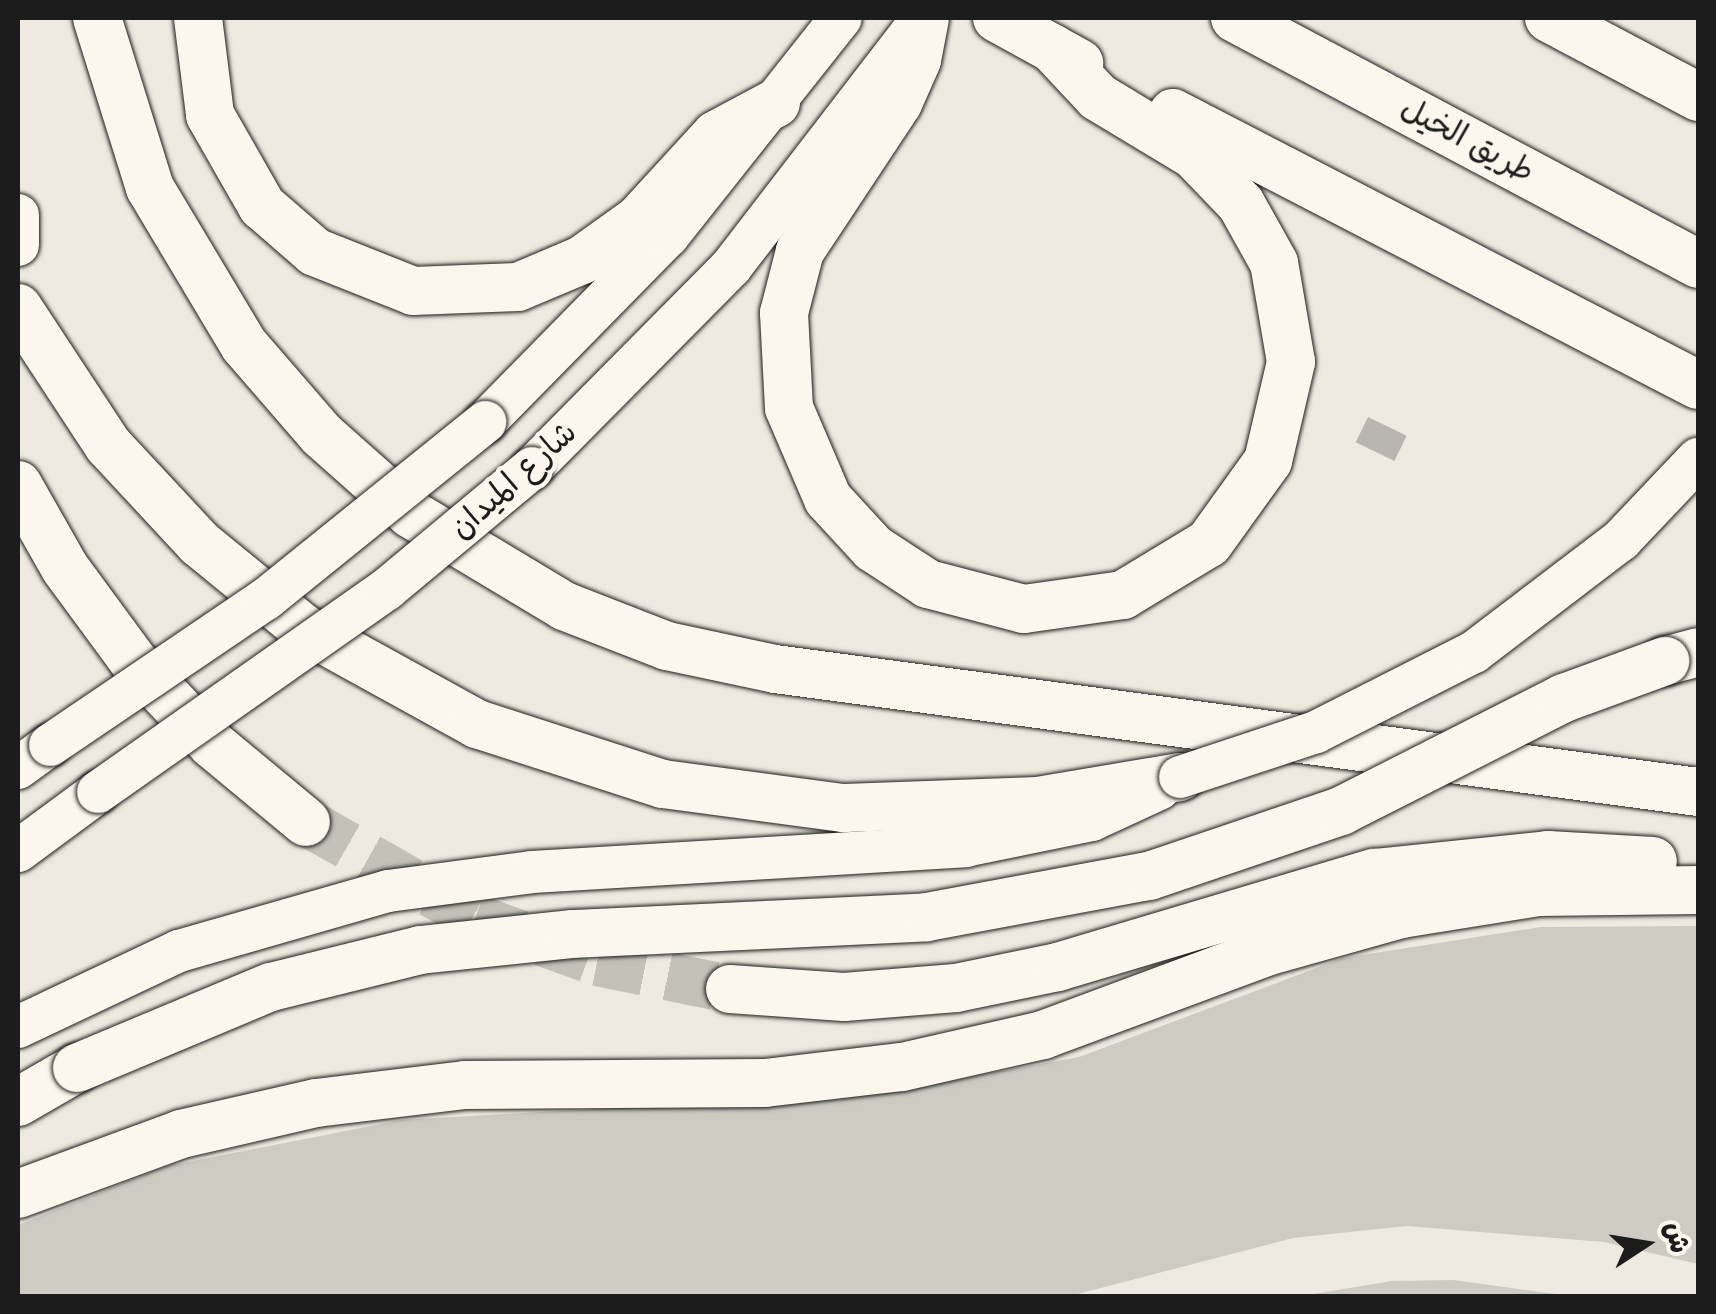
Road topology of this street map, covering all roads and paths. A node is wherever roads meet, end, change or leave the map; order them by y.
1 (97, 18) edge
2 (198, 18) edge
3 (841, 18) edge
4 (924, 18) edge
5 (997, 18) edge
6 (1235, 18) edge
7 (1549, 18) edge
8 (1052, 48) junction
9 (1698, 97) edge
10 (776, 104) junction
11 (874, 113) junction
12 (18, 216) edge
13 (18, 245) edge
14 (1698, 264) edge
15 (18, 308) edge
16 (1698, 385) edge
17 (1698, 460) edge
18 (18, 485) edge
19 (1682, 656) edge
20 (34, 756) edge
21 (1180, 777) junction
22 (1698, 792) edge
23 (306, 822) tunnel mouth
24 (18, 851) edge
25 (1698, 866) edge
26 (1698, 890) edge
27 (730, 989) tunnel mouth
28 (18, 1027) edge
29 (18, 1102) edge
30 (18, 1194) edge

1 - 22 highway
2 - 10 highway
3 - 10 main road, شارع الميدان
4 - 11 highway
5 - 8 highway
6 - 14 highway, طريق الخيل
7 - 9 highway
8 - 11 highway
8 - 16 highway
10 - 20 main road, شارع الميدان, bridge
11 - 24 main road, شارع الميدان, bridge
12 - 13 main road
15 - 21 highway
17 - 21 main road, bridge
18 - 23 highway
19 - 29 highway, bridge
21 - 28 main road
25 - 27 highway
26 - 30 highway

